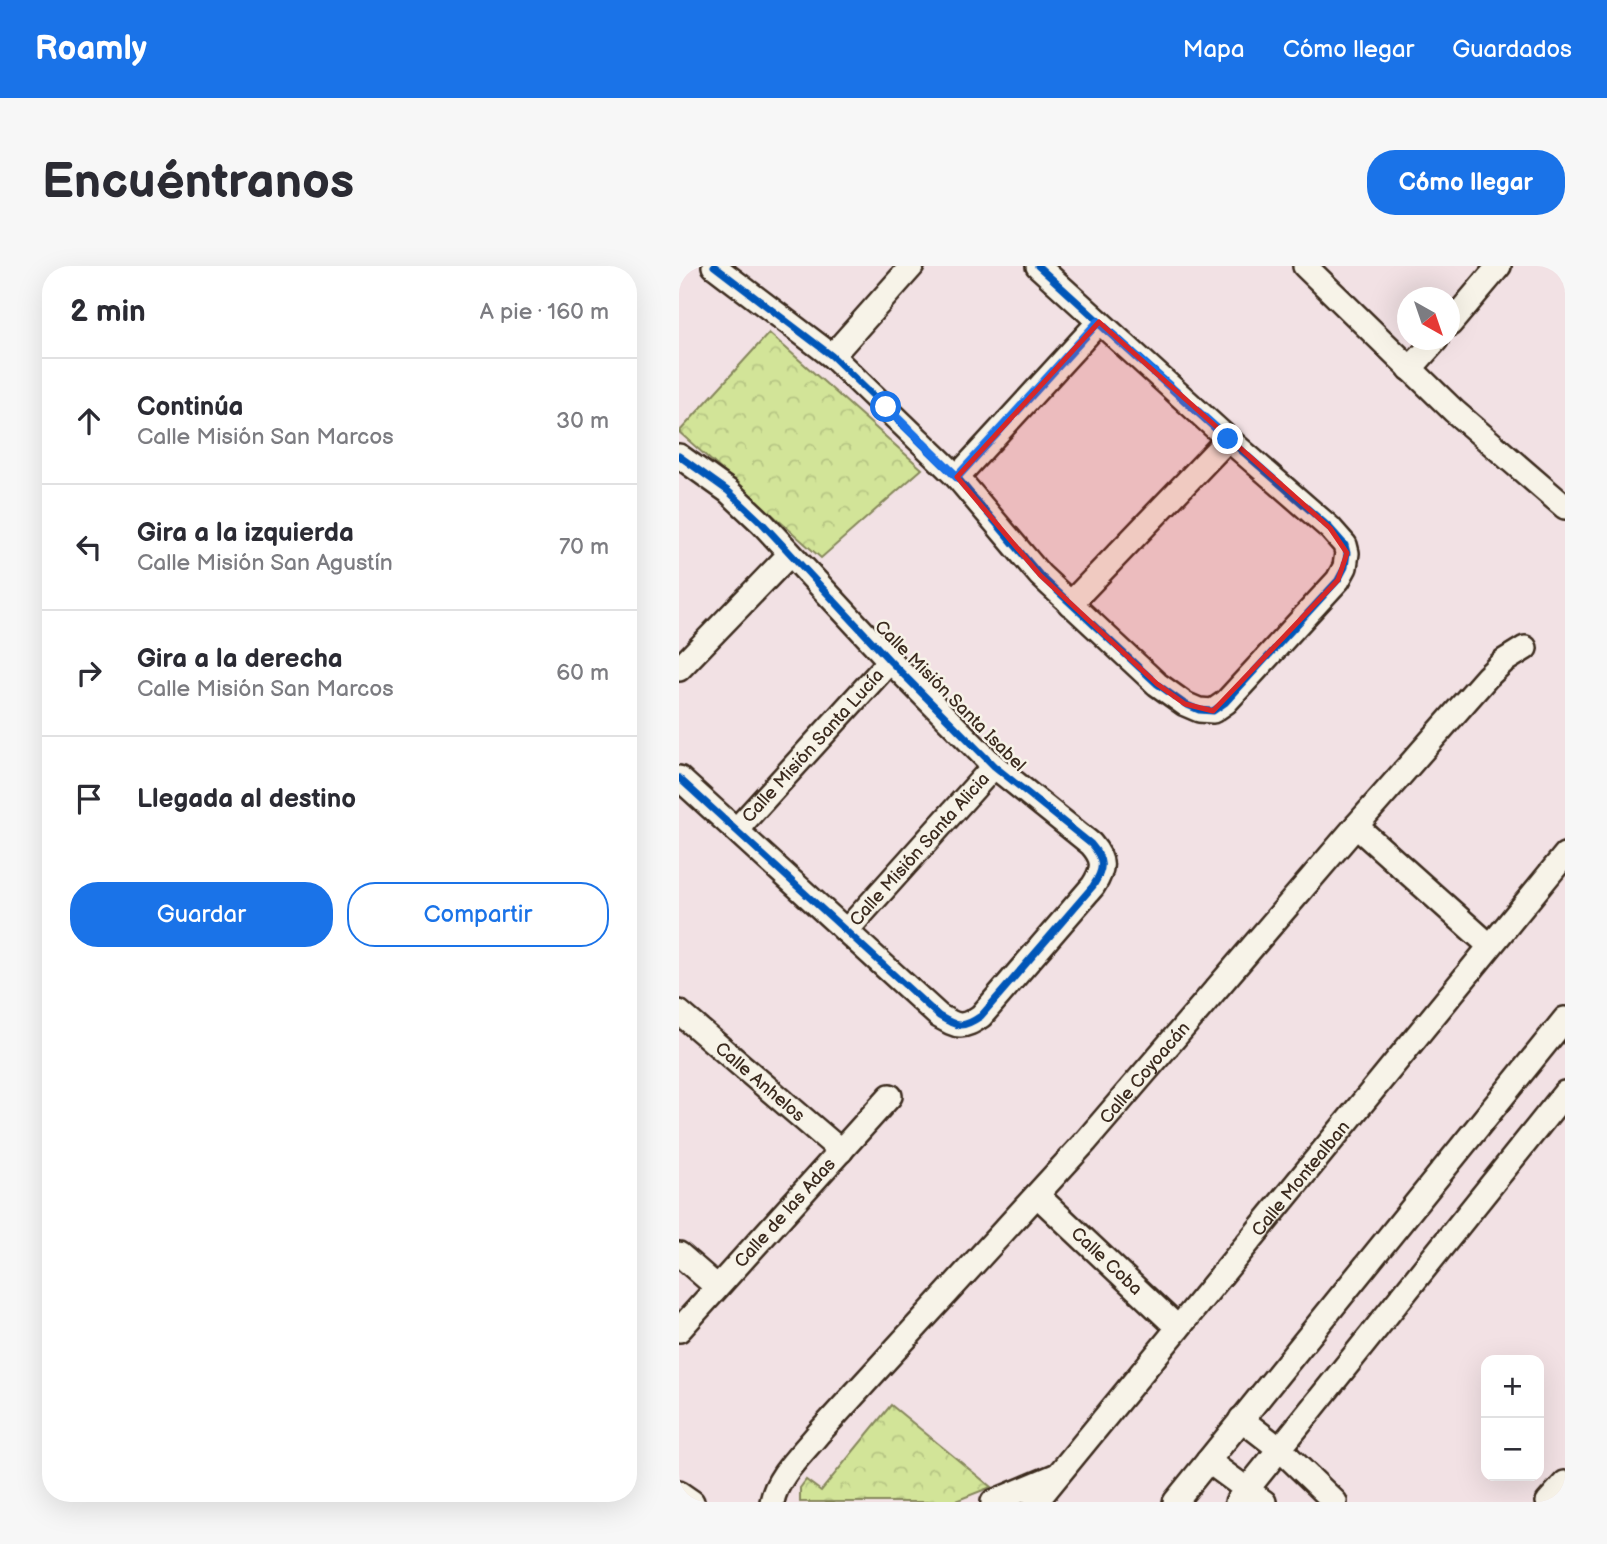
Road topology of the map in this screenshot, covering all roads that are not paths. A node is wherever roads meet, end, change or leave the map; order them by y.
1 (715, 266) edge
2 (912, 266) edge
3 (1038, 266) edge
4 (1305, 266) edge
5 (1499, 266) edge
6 (1460, 312) edge
7 (1098, 322) junction
8 (1427, 350) edge
9 (832, 356) junction
10 (1410, 369) junction
11 (1228, 439) junction
12 (679, 456) edge
13 (957, 477) junction
14 (1565, 507) edge
15 (790, 554) junction
16 (1070, 604) junction
17 (1525, 648) dead end
18 (890, 661) junction
19 (679, 669) edge
20 (994, 766) junction
21 (679, 778) edge
22 (1356, 826) junction
23 (736, 830) junction
24 (1565, 855) edge
25 (846, 931) junction
26 (1490, 946) junction
27 (679, 1012) edge
28 (1565, 1019) edge
29 (1565, 1093) edge
30 (890, 1096) dead end
31 (841, 1151) junction
32 (1037, 1195) junction
33 (679, 1254) edge
34 (717, 1287) junction
35 (1178, 1328) junction
36 (679, 1329) edge
37 (1241, 1419) junction
38 (1281, 1450) junction
39 (1208, 1461) junction
40 (1059, 1474) junction
41 (1565, 1483) edge
42 (679, 1493) edge
43 (1249, 1498) edge
44 (692, 1502) edge
45 (772, 1502) edge
46 (993, 1502) edge
47 (1036, 1502) edge
48 (1175, 1502) edge
49 (1335, 1502) edge
50 (1548, 1502) edge

1 - 9 street
2 - 9 street
3 - 7 street
4 - 10 street
5 - 6 street
7 - 11 street
7 - 13 street
8 - 10 street
9 - 13 street
10 - 14 street
11 - 16 street
11 - 16 street
12 - 15 street, Calle Misión Santa Isabel
13 - 16 street
15 - 18 street, Calle Misión Santa Isabel
15 - 19 street
17 - 22 street, Calle Coyoacán
18 - 20 street, Calle Misión Santa Isabel
18 - 23 street, Calle Misión Santa Lucía
20 - 25 street, Calle Misión Santa Alicia
20 - 25 street, Calle Misión Santa Isabel
21 - 23 street, Calle Misión Santa Isabel
22 - 26 street
22 - 32 street, Calle Coyoacán
23 - 25 street, Calle Misión Santa Isabel
24 - 26 street, Calle Montealban
26 - 35 street, Calle Montealban
27 - 31 street, Calle Anhelos
28 - 37 street
29 - 38 street
30 - 31 street, Calle de las Adas
31 - 34 street, Calle de las Adas
32 - 35 street, Calle Coba
32 - 45 street, Calle Coyoacán
33 - 34 street
34 - 36 street, Calle de las Adas
35 - 40 street, Calle Montealban
37 - 38 street
37 - 39 street
38 - 43 street
38 - 49 street
39 - 43 street
39 - 48 street
40 - 46 street
40 - 47 street, Calle Montealban
41 - 50 street
42 - 44 street

